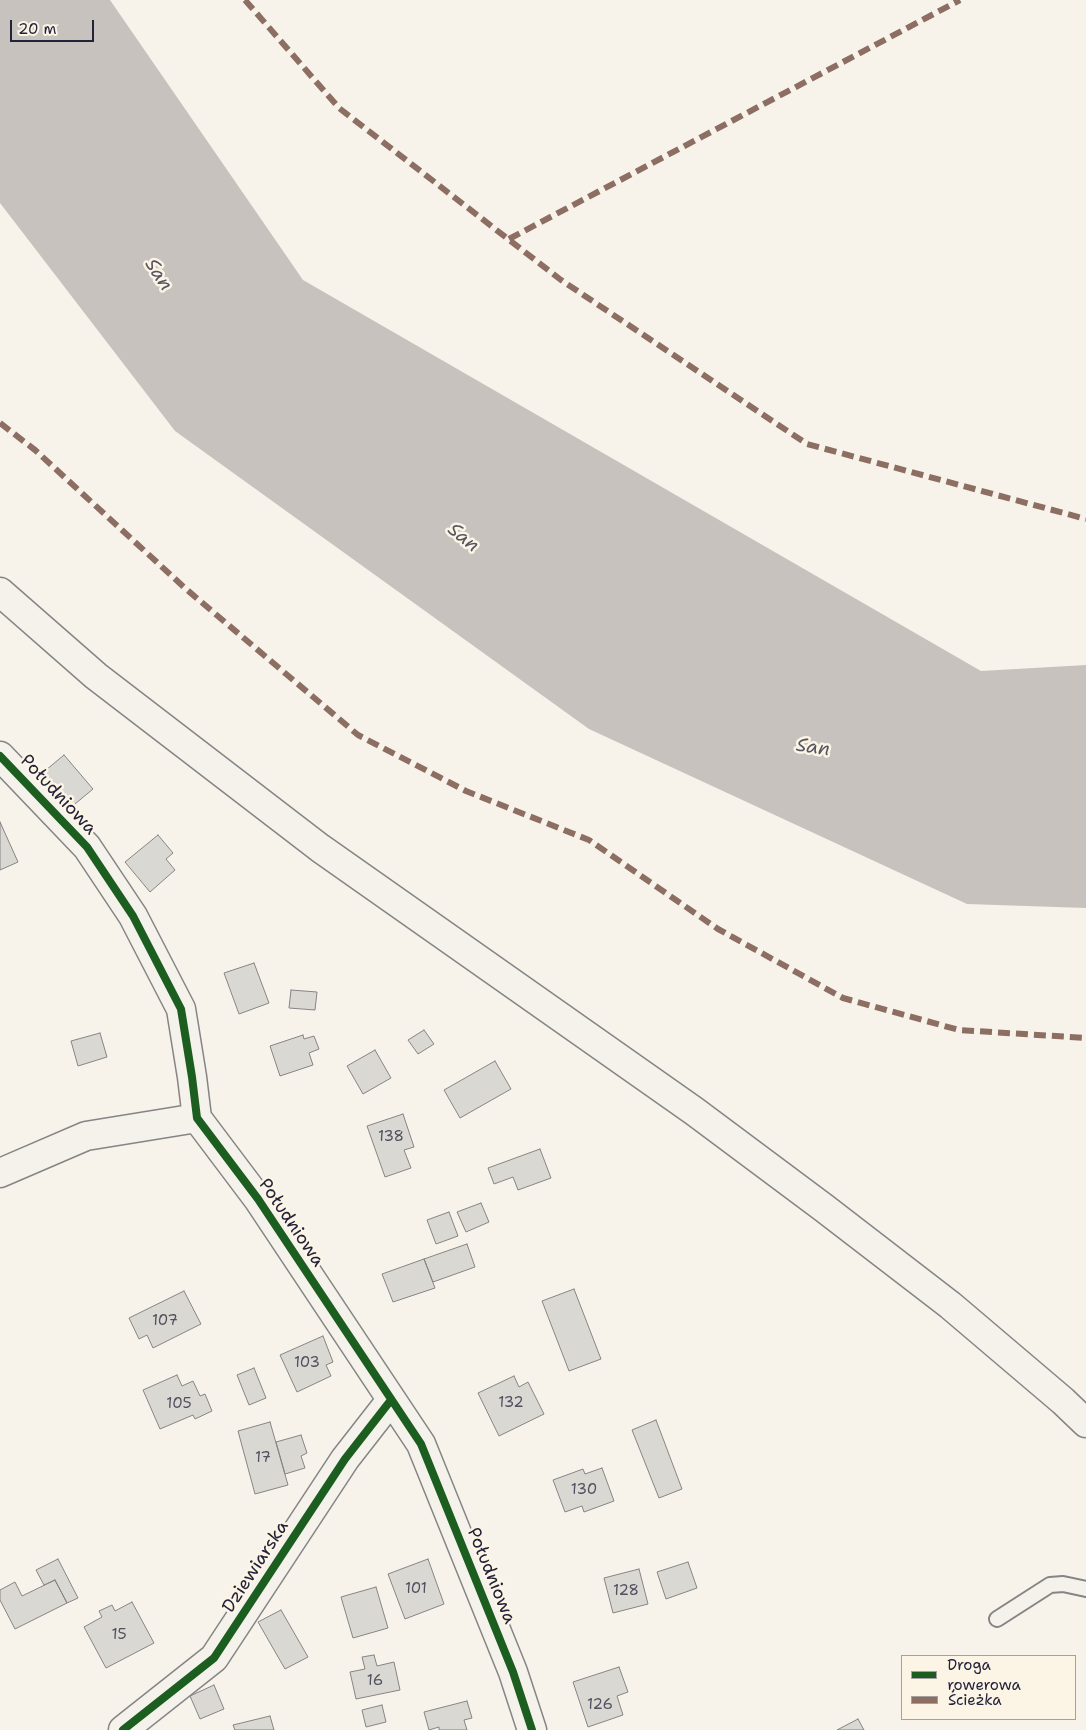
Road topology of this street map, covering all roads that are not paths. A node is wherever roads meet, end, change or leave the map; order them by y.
1 (0, 592) edge
2 (0, 756) edge
3 (197, 1118) junction
4 (0, 1173) edge
5 (391, 1400) junction
6 (1086, 1423) edge
7 (1086, 1589) edge
8 (997, 1619) dead end
9 (123, 1730) edge
10 (532, 1730) edge

1 - 6 street
2 - 3 street, Południowa
3 - 4 street
3 - 5 street, Południowa
5 - 9 street, Dziewiarska
5 - 10 street, Południowa
7 - 8 lane

